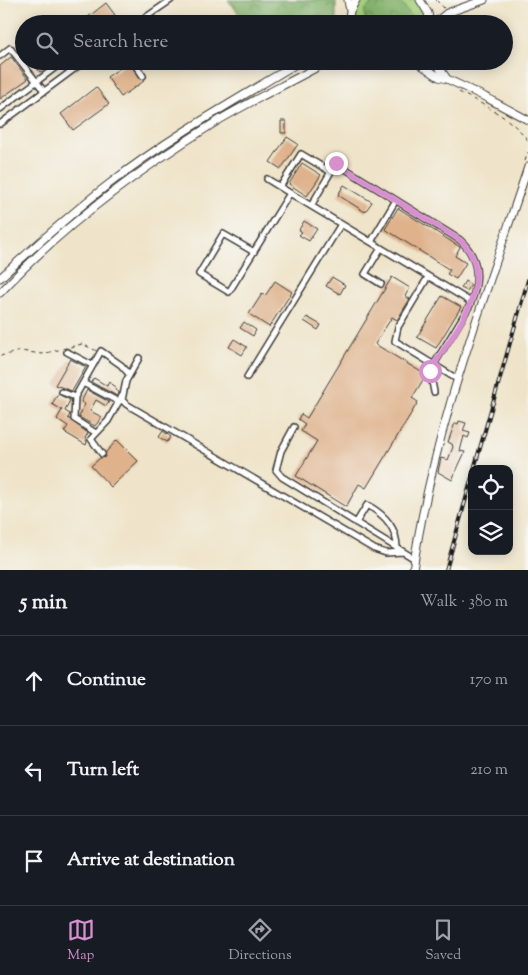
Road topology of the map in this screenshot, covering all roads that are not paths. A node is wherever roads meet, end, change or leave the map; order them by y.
1 (171, 0) edge
2 (348, 0) edge
3 (356, 0) edge
4 (420, 0) edge
5 (484, 0) edge
6 (350, 11) junction
7 (149, 15) edge
8 (349, 15) edge
9 (428, 15) edge
10 (444, 15) edge
11 (15, 54) edge
12 (0, 56) edge
13 (28, 70) edge
14 (52, 70) edge
15 (72, 70) edge
16 (139, 70) edge
17 (285, 70) edge
18 (312, 70) edge
19 (429, 70) edge
20 (441, 70) edge
21 (143, 76) dead end
22 (447, 79) junction
23 (37, 81) junction
24 (44, 90) junction
25 (0, 109) edge
26 (528, 120) edge
27 (0, 124) edge
28 (528, 167) edge
29 (331, 172) junction
30 (267, 179) dead end
31 (280, 187) junction
32 (290, 194) junction
33 (396, 200) junction
34 (311, 206) junction
35 (341, 224) junction
36 (371, 242) junction
37 (381, 248) junction
38 (254, 252) junction
39 (428, 277) junction
40 (0, 278) edge
41 (382, 284) dead end
42 (0, 293) edge
43 (471, 302) junction
44 (67, 352) dead end
45 (139, 358) dead end
46 (92, 365) junction
47 (433, 366) junction
48 (129, 374) junction
49 (247, 377) dead end
50 (457, 379) junction
51 (83, 383) junction
52 (62, 392) dead end
53 (434, 392) dead end
54 (122, 395) junction
55 (75, 397) junction
56 (119, 402) junction
57 (294, 427) dead end
58 (96, 433) junction
59 (102, 454) dead end
60 (356, 523) junction
61 (397, 548) junction
62 (403, 552) junction
63 (415, 559) junction
64 (413, 570) edge

1 - 7 street
2 - 6 main road
3 - 6 main road
4 - 9 main road
5 - 10 main road
6 - 8 main road
11 - 12 street
13 - 23 street
14 - 23 street
15 - 24 street
16 - 21 street
17 - 40 main road
18 - 42 main road
19 - 22 main road
20 - 22 main road
22 - 26 main road
23 - 24 street
23 - 25 street
24 - 27 street
28 - 50 main road
29 - 31 street
29 - 33 street
29 - 34 street
30 - 31 street
31 - 32 street
32 - 34 street
32 - 38 street
33 - 36 street
33 - 43 street
34 - 35 street
35 - 36 street
35 - 49 street
36 - 37 street
37 - 39 street
37 - 41 street
38 - 38 street
39 - 43 street
39 - 47 street
43 - 47 street
44 - 46 street
45 - 48 street
46 - 48 street
46 - 51 street
47 - 50 street
47 - 53 street
48 - 54 street
50 - 63 main road
51 - 55 street
51 - 56 street
52 - 55 street
54 - 56 street
54 - 62 street
55 - 58 street
56 - 58 street
57 - 60 street
58 - 59 street
60 - 61 street
60 - 61 street
61 - 62 street
62 - 63 street
63 - 64 main road

